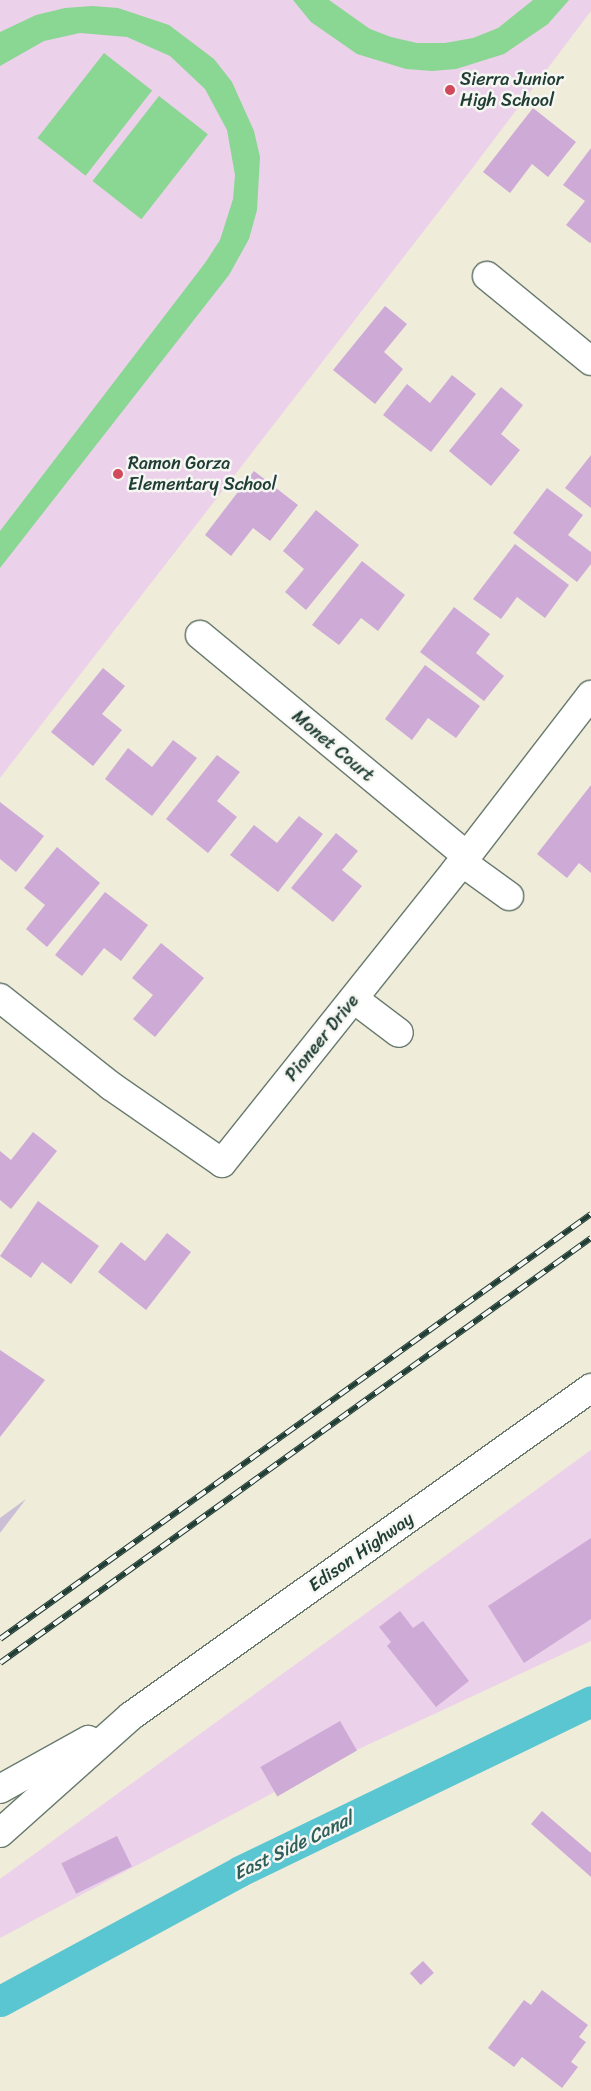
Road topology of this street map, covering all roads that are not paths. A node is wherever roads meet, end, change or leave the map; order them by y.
1 (488, 276) dead end
2 (591, 361) edge
3 (200, 636) dead end
4 (591, 695) edge
5 (465, 859) junction
6 (509, 896) dead end
7 (0, 998) edge
8 (354, 999) junction
9 (399, 1033) dead end
10 (591, 1388) edge
11 (131, 1716) junction
12 (0, 1789) edge
13 (0, 1833) edge

1 - 2 street
3 - 5 street, Monet Court
4 - 5 street, Pioneer Drive
5 - 6 street, Monet Court
5 - 8 street, Pioneer Drive
7 - 8 street, Pioneer Drive
8 - 9 street
10 - 11 street, Edison Highway
11 - 12 street, Edison Highway
11 - 13 street, Edison Highway

